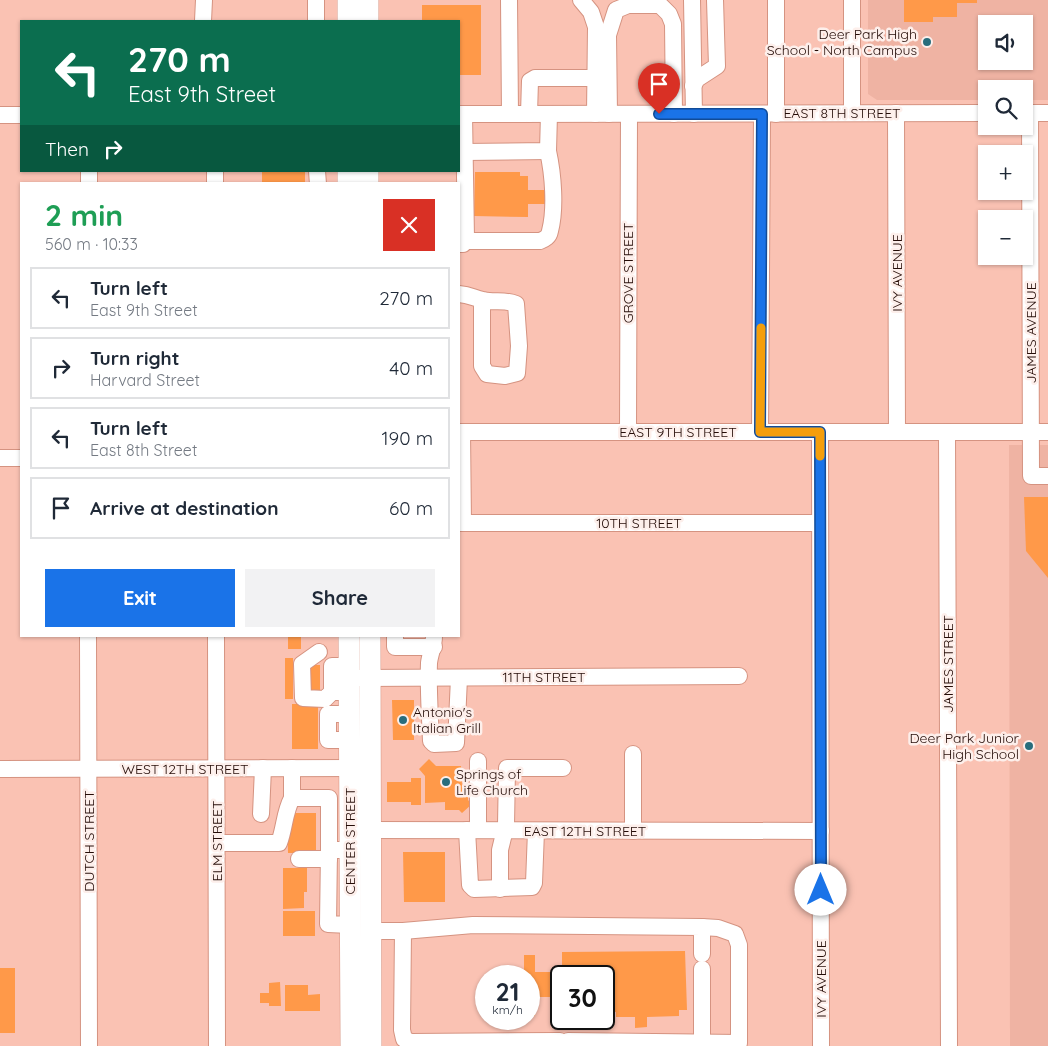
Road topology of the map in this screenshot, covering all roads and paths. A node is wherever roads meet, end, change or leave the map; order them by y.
1 (204, 0) edge
2 (316, 0) edge
3 (348, 0) edge
4 (368, 0) edge
5 (509, 0) edge
6 (581, 0) edge
7 (692, 0) edge
8 (715, 0) edge
9 (776, 0) edge
10 (852, 0) edge
11 (203, 20) edge
12 (316, 20) edge
13 (348, 20) edge
14 (368, 20) edge
15 (595, 78) junction
16 (693, 86) junction
17 (896, 113) junction
18 (978, 113) edge
19 (1033, 113) edge
20 (1048, 113) edge
21 (462, 114) edge
22 (510, 114) junction
23 (529, 114) junction
24 (549, 114) junction
25 (602, 114) junction
26 (629, 114) junction
27 (674, 114) junction
28 (694, 114) junction
29 (769, 114) junction
30 (852, 114) junction
31 (0, 115) edge
32 (20, 115) edge
33 (1027, 135) edge
34 (548, 151) junction
35 (464, 152) junction
36 (462, 242) edge
37 (460, 294) edge
38 (482, 300) junction
39 (460, 432) edge
40 (628, 432) junction
41 (760, 432) junction
42 (820, 432) junction
43 (897, 432) junction
44 (947, 432) junction
45 (1031, 432) junction
46 (1048, 432) edge
47 (0, 458) edge
48 (20, 458) edge
49 (460, 476) edge
50 (1048, 476) edge
51 (461, 523) edge
52 (820, 523) junction
53 (88, 637) edge
54 (216, 637) edge
55 (349, 637) edge
56 (369, 637) edge
57 (395, 637) edge
58 (434, 642) edge
59 (319, 644) edge
60 (739, 676) dead end
61 (429, 678) junction
62 (459, 678) junction
63 (347, 679) junction
64 (633, 754) dead end
65 (478, 761) dead end
66 (263, 768) junction
67 (292, 768) junction
68 (360, 768) junction
69 (563, 768) dead end
70 (0, 769) edge
71 (89, 769) junction
72 (216, 769) junction
73 (292, 798) junction
74 (262, 814) dead end
75 (371, 830) junction
76 (473, 830) junction
77 (503, 830) junction
78 (536, 830) junction
79 (633, 831) junction
80 (821, 831) junction
81 (217, 843) junction
82 (339, 853) junction
83 (299, 859) dead end
84 (500, 889) junction
85 (329, 896) junction
86 (350, 896) junction
87 (350, 925) junction
88 (702, 928) junction
89 (371, 931) junction
90 (403, 931) junction
91 (555, 1042) edge
92 (702, 1045) edge
93 (89, 1046) edge
94 (217, 1046) edge
95 (351, 1046) edge
96 (371, 1046) edge
97 (821, 1046) edge
98 (949, 1046) edge

1 - 11 street
2 - 12 street
3 - 13 main road
4 - 14 main road
5 - 22 street
6 - 15 street
7 - 16 street
8 - 16 street
9 - 29 street
10 - 30 street
15 - 23 street
15 - 25 street
16 - 28 street
17 - 18 street, EAST 8TH STREET
17 - 30 street, EAST 8TH STREET
17 - 43 street, IVY AVENUE
19 - 20 street
21 - 22 street, EAST 8TH STREET
21 - 35 street
22 - 23 street, EAST 8TH STREET
23 - 24 street, EAST 8TH STREET
24 - 25 street, EAST 8TH STREET
24 - 34 street
25 - 26 street, EAST 8TH STREET
25 - 27 street
26 - 27 street, EAST 8TH STREET
26 - 40 street, GROVE STREET
27 - 28 street, EAST 8TH STREET
28 - 29 street, EAST 8TH STREET
29 - 30 street, EAST 8TH STREET
29 - 41 street
31 - 32 street
33 - 45 street, JAMES AVENUE
34 - 35 street
34 - 36 street
35 - 36 street
37 - 38 street
38 - 38 street
39 - 40 street, EAST 9TH STREET
39 - 49 street
40 - 41 street, EAST 9TH STREET
41 - 42 street, EAST 9TH STREET
42 - 43 street, EAST 9TH STREET
42 - 52 street, IVY AVENUE
43 - 44 street, EAST 9TH STREET
44 - 45 street, EAST 9TH STREET
44 - 98 street, JAMES STREET
45 - 46 street, EAST 9TH STREET
45 - 50 street, JAMES AVENUE
47 - 48 street
49 - 51 street
51 - 52 street, 10TH STREET
52 - 80 street, IVY AVENUE
53 - 71 street, DUTCH STREET
54 - 72 street, ELM STREET
55 - 63 main road, CENTER STREET
56 - 63 main road, CENTER STREET
57 - 58 street
58 - 61 street
59 - 63 street
59 - 63 street, 11TH STREET
60 - 62 street, 11TH STREET
61 - 62 street, 11TH STREET
61 - 62 street
61 - 63 street, 11TH STREET
63 - 68 main road, CENTER STREET
63 - 68 main road, CENTER STREET
64 - 79 street
65 - 76 street
66 - 67 street, WEST 12TH STREET
66 - 72 street, WEST 12TH STREET
66 - 74 street
67 - 68 street, WEST 12TH STREET
67 - 73 street
68 - 75 main road, CENTER STREET
68 - 82 main road, CENTER STREET
69 - 77 street
70 - 71 street, WEST 12TH STREET
71 - 72 street, WEST 12TH STREET
71 - 93 street, DUTCH STREET
72 - 81 street, ELM STREET
73 - 81 street
73 - 82 street
75 - 76 street, EAST 12TH STREET
75 - 82 street, EAST 12TH STREET
75 - 89 main road, CENTER STREET
76 - 77 street, EAST 12TH STREET
76 - 84 street
77 - 78 street, EAST 12TH STREET
77 - 84 street
78 - 79 street, EAST 12TH STREET
78 - 84 street
79 - 80 street, EAST 12TH STREET
80 - 97 street, IVY AVENUE
81 - 94 street, ELM STREET
82 - 83 street, EAST 12TH STREET
82 - 85 street
82 - 86 main road, CENTER STREET
85 - 86 street
85 - 87 street
86 - 87 main road, CENTER STREET
87 - 95 main road, CENTER STREET
88 - 90 street
88 - 92 street
88 - 92 street
89 - 90 street
89 - 96 main road, CENTER STREET
90 - 91 street
91 - 92 street

